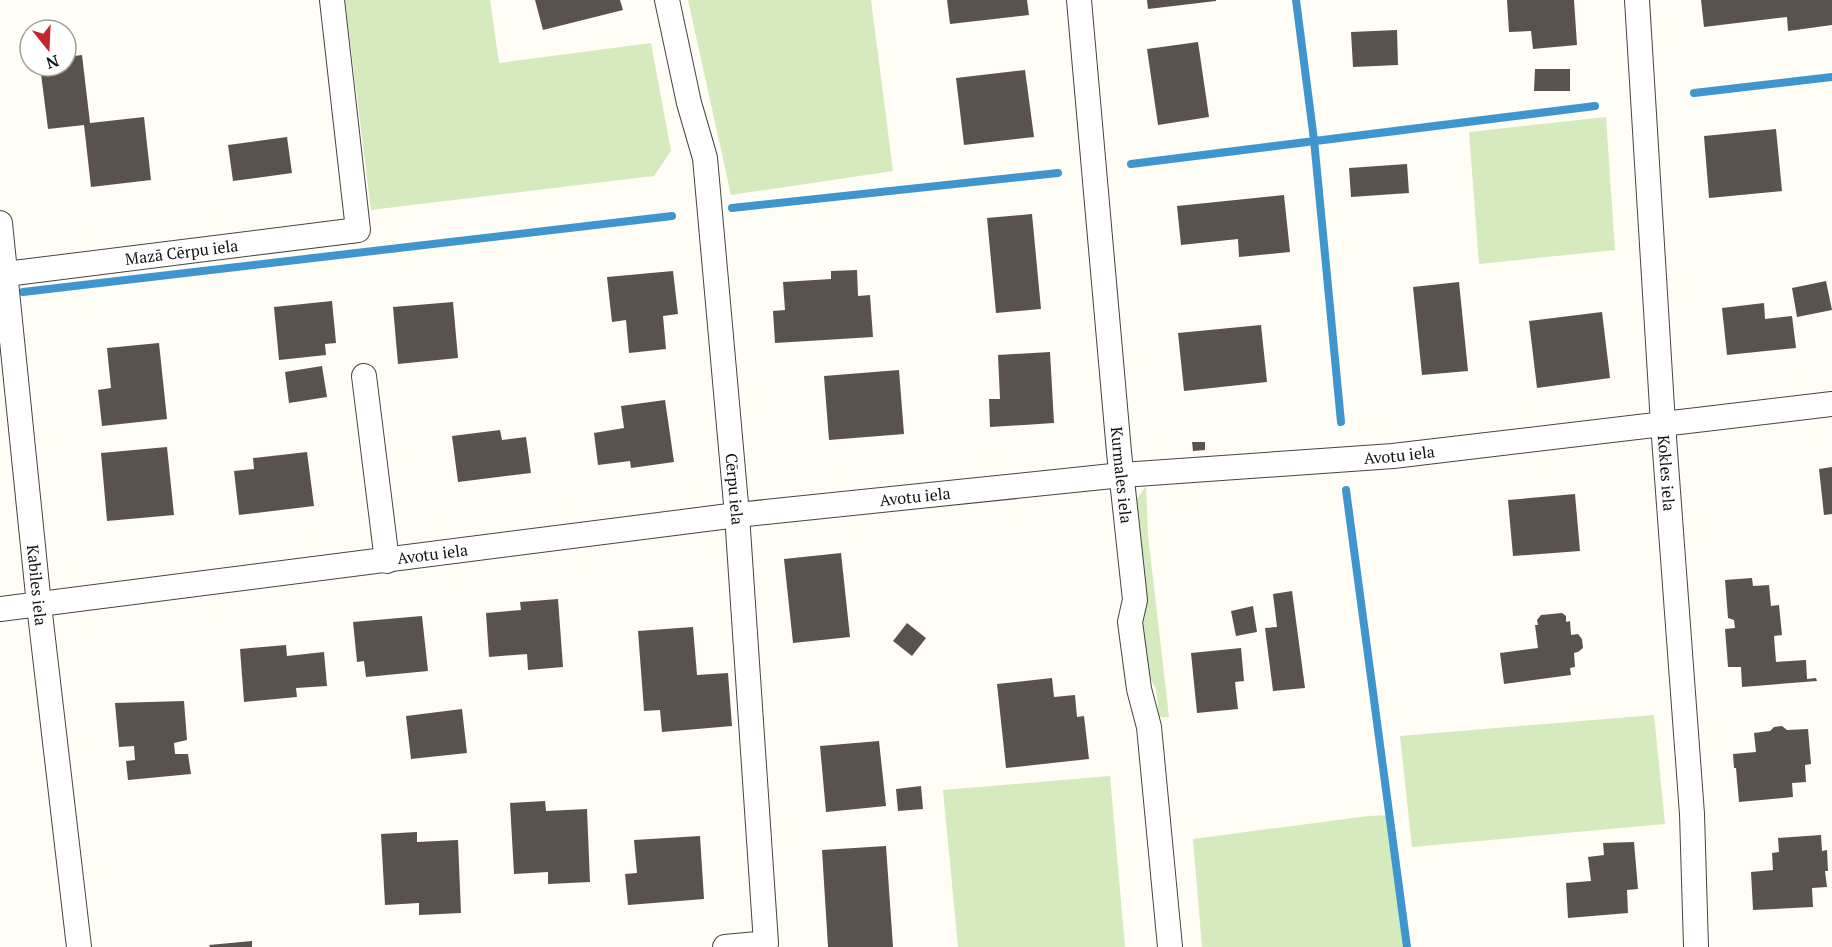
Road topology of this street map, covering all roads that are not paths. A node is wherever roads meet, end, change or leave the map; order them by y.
1 (332, 0) edge
2 (667, 0) edge
3 (1079, 0) edge
4 (1637, 0) edge
5 (0, 223) edge
6 (3, 268) edge
7 (364, 376) dead end
8 (1832, 404) edge
9 (1663, 424) junction
10 (1122, 475) junction
11 (737, 515) junction
12 (387, 561) junction
13 (39, 604) junction
14 (0, 609) edge
15 (766, 945) edge
16 (79, 947) edge
17 (725, 947) edge
18 (1170, 947) edge
19 (1696, 947) edge

1 - 6 street, Mazā Cērpu iela
2 - 11 street, Cērpu iela
3 - 10 street, Kurmales iela
4 - 9 street, Kokles iela
5 - 6 street, Kabiles iela
6 - 13 street, Kabiles iela
7 - 12 street
8 - 9 street, Avotu iela
9 - 10 street, Avotu iela
9 - 19 street, Kokles iela
10 - 11 street, Avotu iela
10 - 18 street, Kurmales iela
11 - 12 street, Avotu iela
11 - 15 street, Cērpu iela
12 - 13 street, Avotu iela
13 - 14 street, Avotu iela
13 - 16 street, Kabiles iela
15 - 17 street, Cērpu iela

